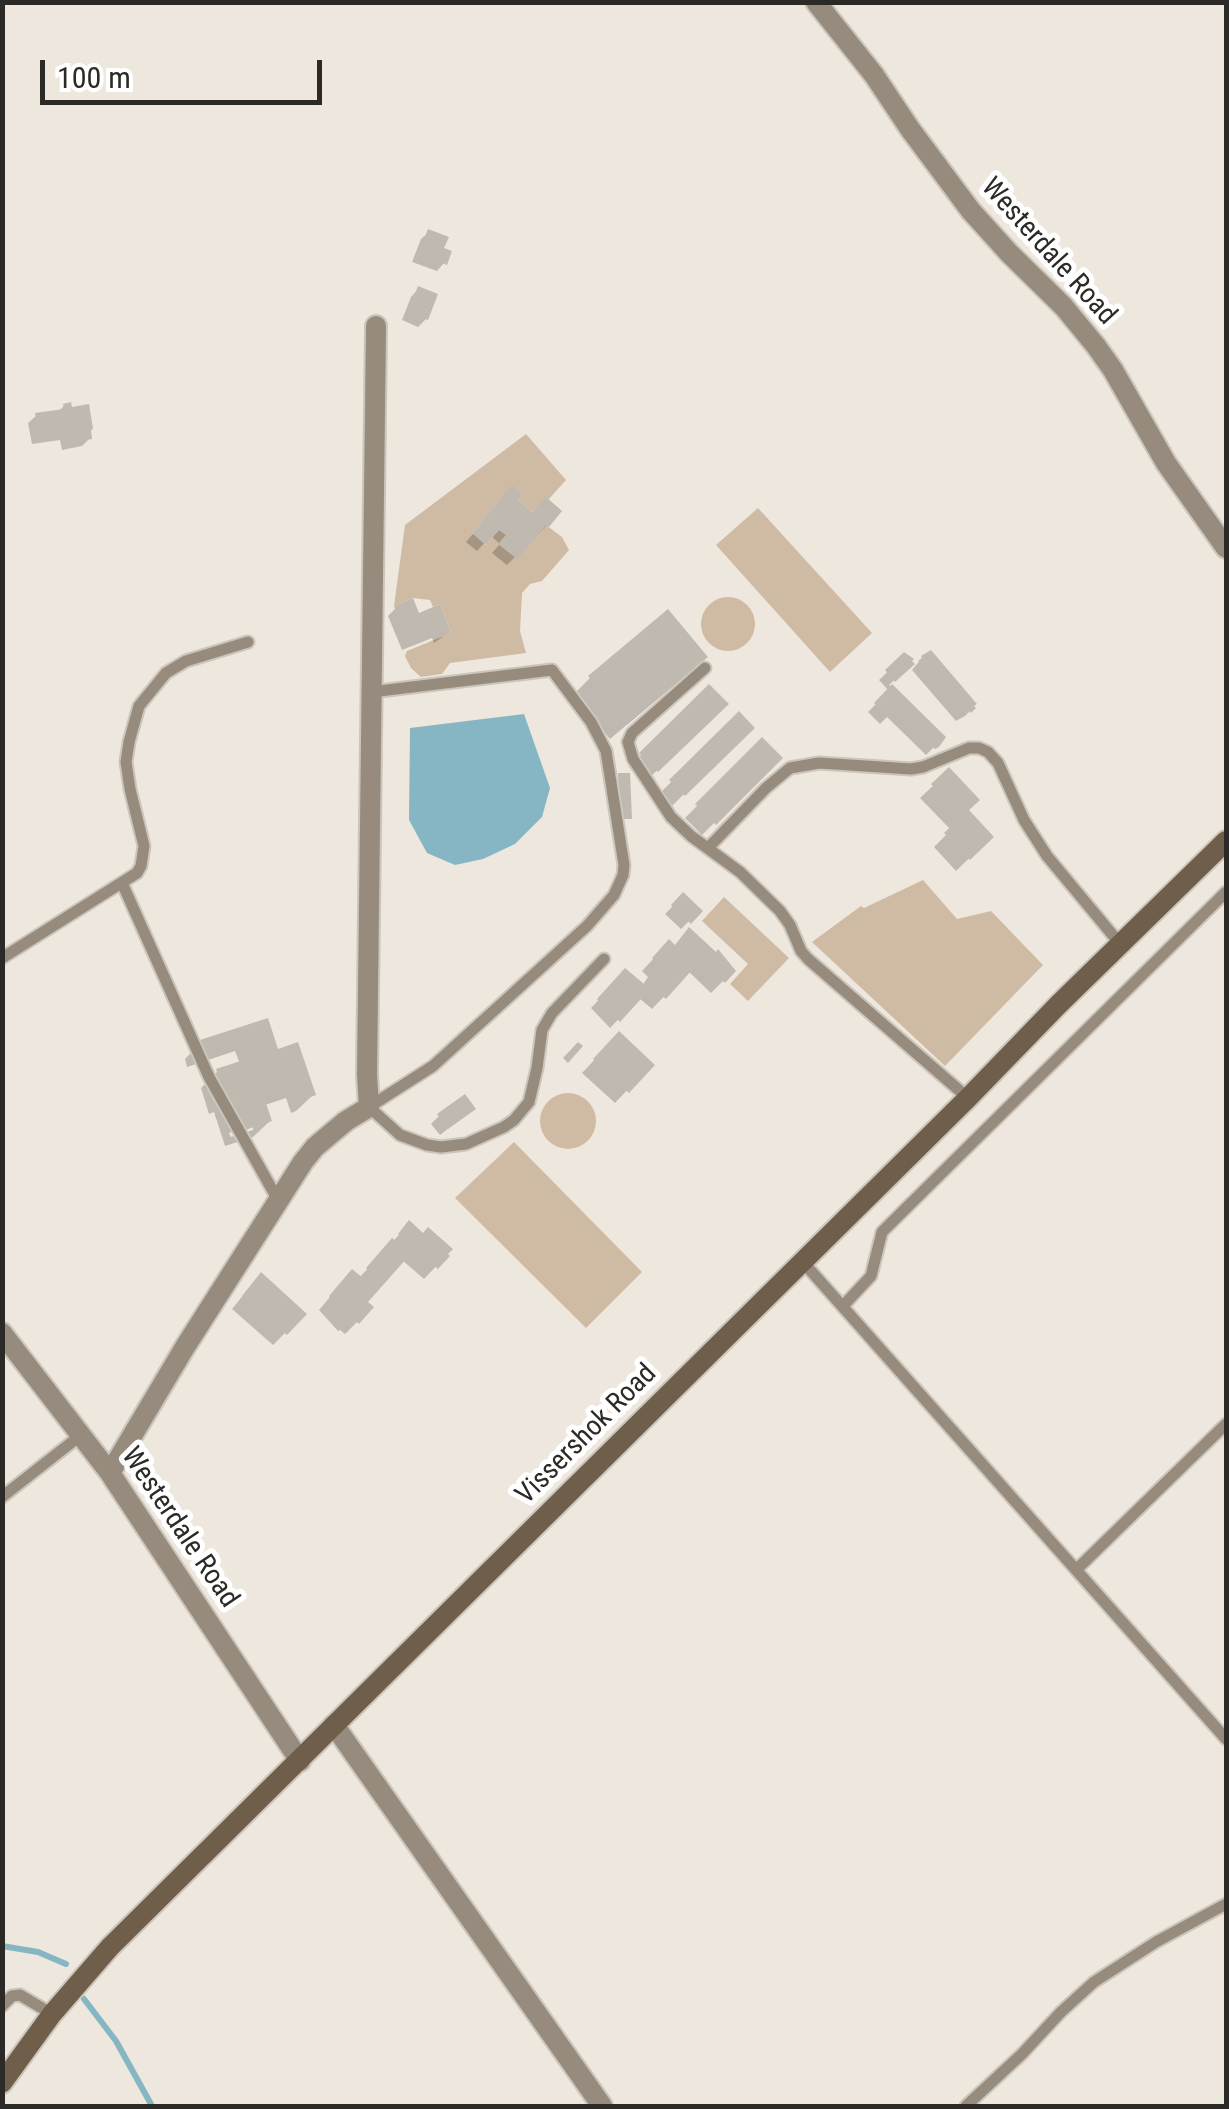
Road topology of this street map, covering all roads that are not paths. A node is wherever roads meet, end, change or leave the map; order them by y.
1 (816, 2) edge
2 (376, 326) dead end
3 (1226, 548) edge
4 (248, 642) dead end
5 (705, 668) dead end
6 (371, 692) junction
7 (1226, 841) edge
8 (708, 848) junction
9 (122, 883) junction
10 (1226, 892) edge
11 (1121, 945) junction
12 (2, 958) edge
13 (604, 959) dead end
14 (968, 1098) junction
15 (369, 1107) junction
16 (278, 1200) junction
17 (803, 1262) junction
18 (843, 1306) junction
19 (2, 1332) edge
20 (1226, 1424) edge
21 (81, 1435) junction
22 (110, 1473) junction
23 (2, 1497) edge
24 (1076, 1570) junction
25 (334, 1725) junction
26 (1226, 1739) edge
27 (300, 1761) junction
28 (1226, 1904) edge
29 (2, 2006) edge
30 (52, 2014) junction
31 (2, 2083) edge
32 (602, 2106) edge
33 (966, 2106) edge

1 - 3 street, Westerdale Road
2 - 6 street
4 - 9 lane
5 - 8 lane
6 - 15 street
6 - 15 lane
7 - 11 main road, Vissershok Road
8 - 11 lane
8 - 14 lane
9 - 12 lane
9 - 16 lane
10 - 18 lane
11 - 14 main road, Vissershok Road
13 - 15 lane
14 - 17 main road, Vissershok Road
15 - 16 street
16 - 22 street
17 - 18 lane
17 - 25 main road, Vissershok Road
18 - 24 lane
19 - 21 street, Westerdale Road
20 - 24 lane
21 - 22 street, Westerdale Road
21 - 23 lane
22 - 27 street, Westerdale Road
24 - 26 lane
25 - 27 main road, Vissershok Road
25 - 32 street
27 - 30 main road, Vissershok Road
28 - 33 lane
29 - 30 lane
30 - 31 main road, Vissershok Road

